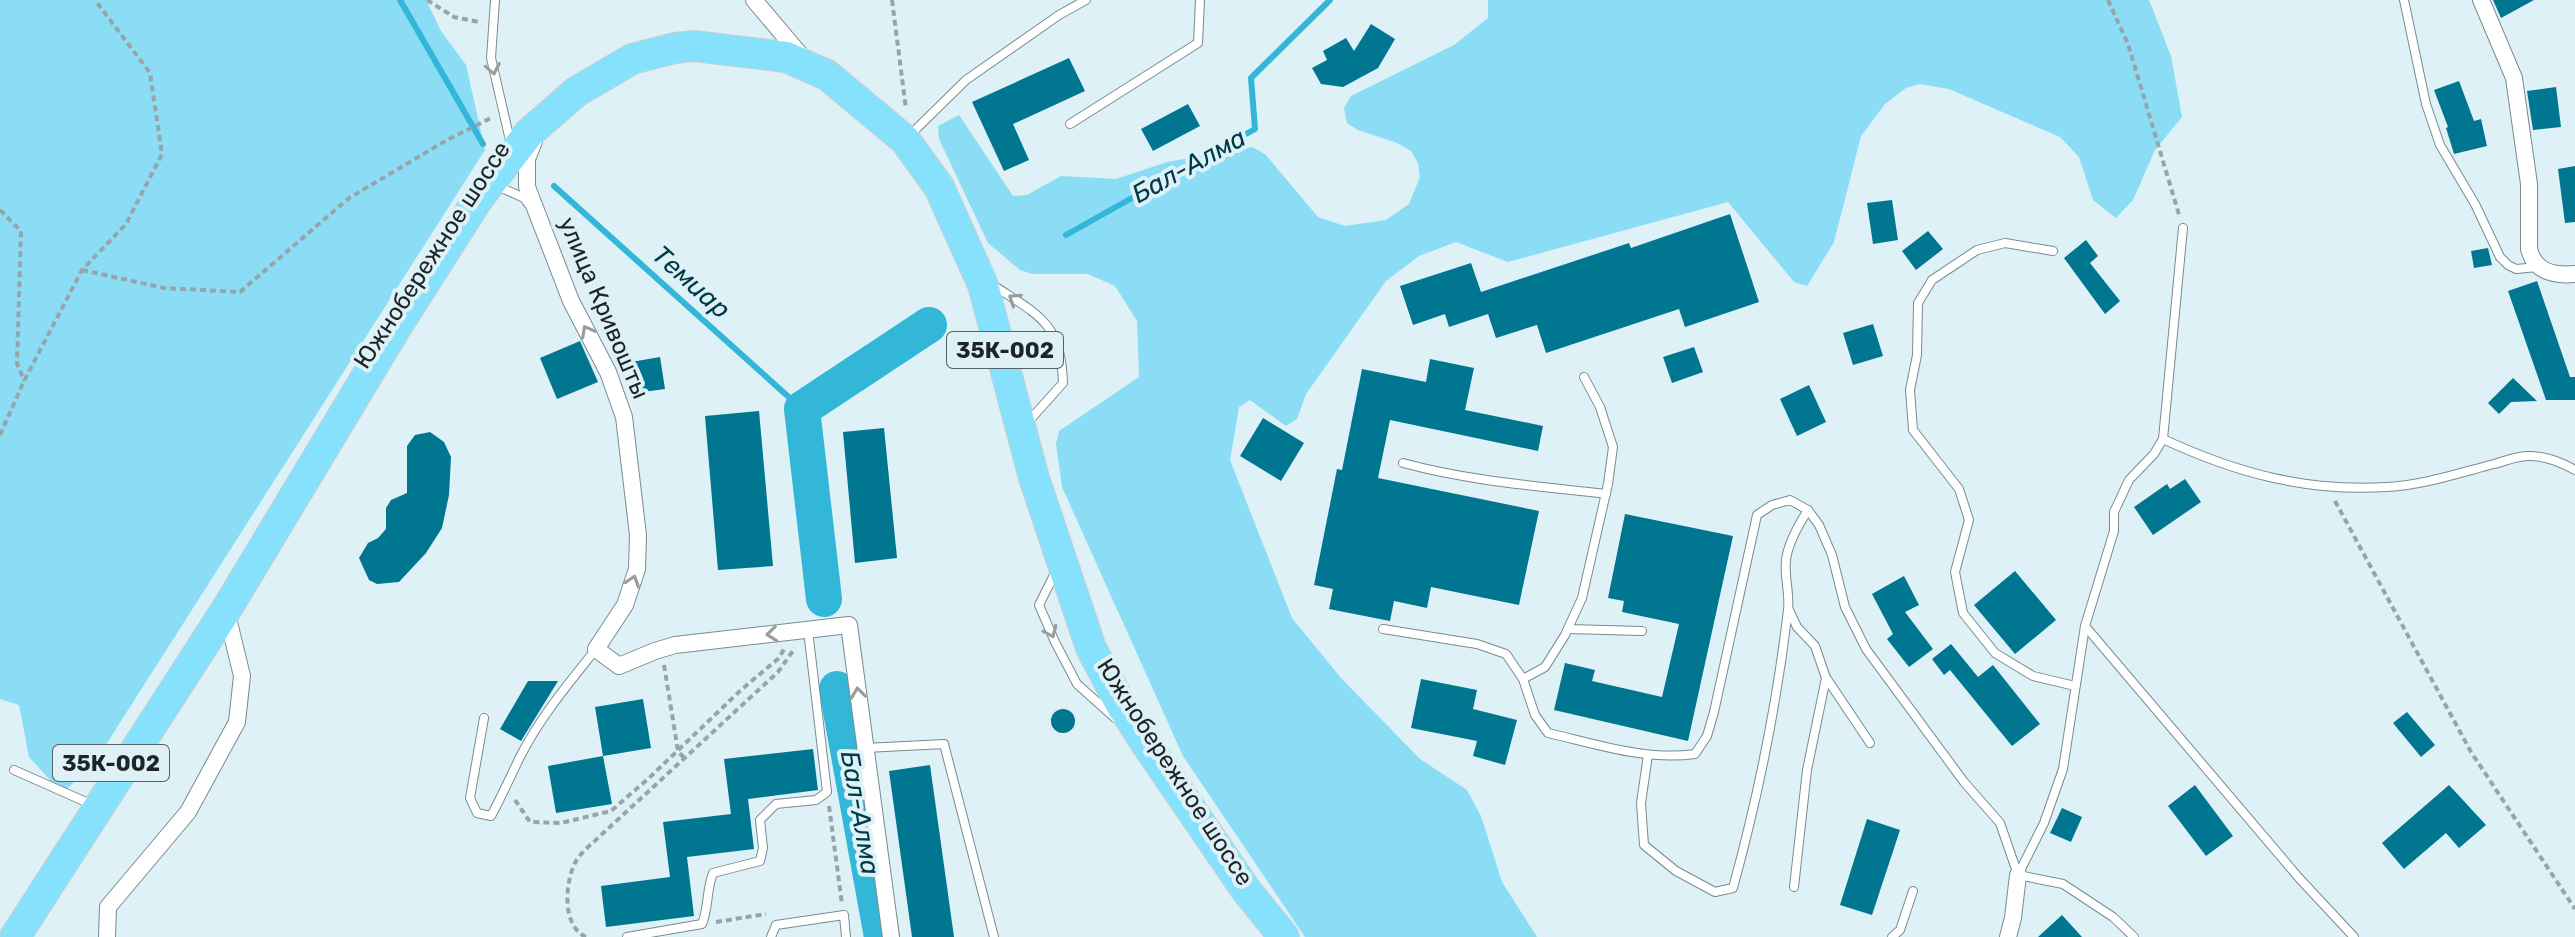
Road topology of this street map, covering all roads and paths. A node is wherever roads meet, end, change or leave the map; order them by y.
1 (95, 0) edge
2 (427, 0) edge
3 (495, 0) edge
4 (754, 0) edge
5 (892, 0) edge
6 (1086, 0) edge
7 (1200, 0) edge
8 (2108, 0) edge
9 (2404, 0) edge
10 (2481, 0) edge
11 (493, 25) junction
12 (803, 58) junction
13 (520, 124) junction
14 (1070, 124) dead end
15 (908, 136) junction
16 (478, 199) junction
17 (0, 210) edge
18 (2183, 228) joint
19 (545, 231) junction
20 (2053, 251) dead end
21 (2538, 267) junction
22 (82, 270) junction
23 (2575, 274) edge
24 (986, 280) junction
25 (1584, 377) dead end
26 (24, 381) junction
27 (1025, 426) junction
28 (0, 435) edge
29 (2163, 439) junction
30 (1403, 463) dead end
31 (2575, 470) edge
32 (2329, 487) junction
33 (1606, 494) junction
34 (1808, 510) junction
35 (217, 603) junction
36 (1789, 609) junction
37 (2085, 626) junction
38 (1383, 629) dead end
39 (1568, 629) junction
40 (801, 631) junction
41 (1642, 631) dead end
42 (596, 649) junction
43 (662, 649) junction
44 (1826, 678) junction
45 (1523, 679) junction
46 (2075, 686) junction
47 (484, 718) dead end
48 (1870, 743) dead end
49 (864, 748) junction
50 (678, 751) junction
51 (1648, 755) junction
52 (685, 759) junction
53 (14, 770) dead end
54 (506, 789) junction
55 (827, 792) junction
56 (86, 802) junction
57 (2018, 875) junction
58 (1794, 887) dead end
59 (1913, 891) dead end
60 (2575, 909) edge
61 (844, 915) junction
62 (0, 925) edge
63 (15, 937) edge
64 (107, 937) edge
65 (586, 937) edge
66 (627, 937) edge
67 (771, 937) edge
68 (846, 937) edge
69 (891, 937) edge
70 (994, 937) edge
71 (1286, 937) edge
72 (1892, 937) edge
73 (2008, 937) edge
74 (2134, 937) edge
75 (2354, 937) edge

1 - 22 path
2 - 11 path
3 - 11 lane
4 - 12 street
5 - 15 path
6 - 15 lane
7 - 14 lane
8 - 18 path
9 - 21 lane
10 - 21 street
11 -> 13 lane
12 - 13 highway, Южнобережное шоссе / 35К-002
12 - 15 highway, Южнобережное шоссе / 35К-002
13 - 16 highway, Южнобережное шоссе
13 - 19 street, улица Кривошты
13 - 22 path
13 - 35 highway, Южнобережное шоссе
13 -> 71 highway, Южнобережное шоссе / 35К-002
15 - 24 highway, Южнобережное шоссе / 35К-002
16 - 19 lane
16 - 35 highway, Южнобережное шоссе
17 - 26 path
18 - 29 lane
42 -> 19 street, улица Кривошты
20 - 46 lane
21 - 23 street
22 - 26 path
24 - 27 highway, Южнобережное шоссе / 35К-002
27 -> 24 lane
25 - 33 lane
26 - 28 path
27 - 71 highway, Южнобережное шоссе / 35К-002
29 - 32 lane
29 - 37 lane
30 - 33 lane
31 - 32 lane
32 - 60 path
33 - 39 lane
34 - 36 lane
34 - 51 lane
34 - 57 lane
35 - 56 highway, Южнобережное шоссе / 35К-002
35 - 63 highway, Южнобережное шоссе / 35К-002
35 - 64 street
36 - 44 lane
36 - 51 lane
37 - 46 lane
37 - 75 lane
38 - 45 lane
39 - 41 lane
39 - 45 lane
40 -> 43 street
49 -> 40 street
40 - 50 path
40 - 52 path
40 - 55 lane
42 - 43 street
42 - 54 lane
43 - 50 path
44 - 48 lane
44 - 58 lane
45 - 51 lane
46 - 57 lane
47 - 54 lane
49 - 69 street
49 - 70 lane
50 - 52 path
50 - 54 path
52 - 65 path
53 - 56 lane
55 - 61 path
55 - 66 lane
56 - 62 highway, Южнобережное шоссе / 35К-002
57 - 73 street
57 - 74 lane
59 - 72 lane
61 - 67 lane
61 - 68 lane

